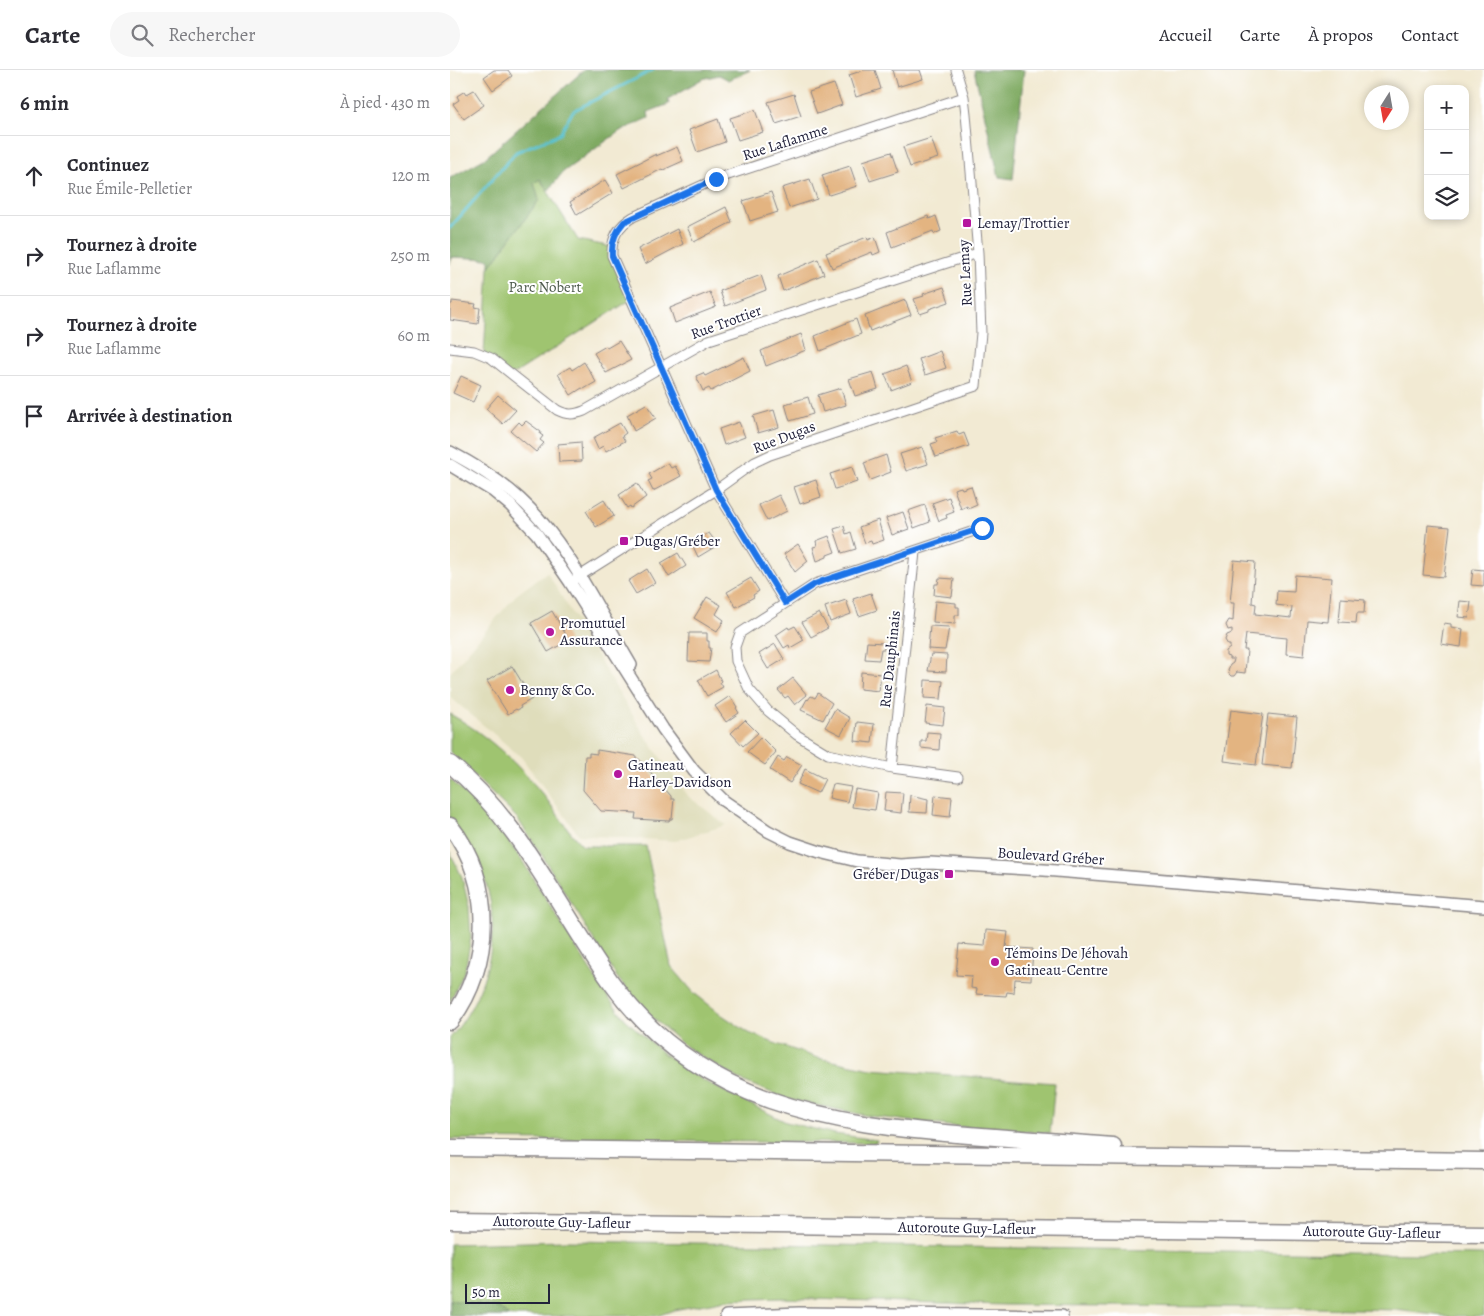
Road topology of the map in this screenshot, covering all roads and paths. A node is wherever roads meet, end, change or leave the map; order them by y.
1 (956, 70) edge
2 (964, 97) junction
3 (978, 253) junction
4 (450, 348) edge
5 (662, 366) junction
6 (976, 386) joint
7 (450, 452) edge
8 (450, 466) edge
9 (716, 490) junction
10 (982, 528) dead end
11 (914, 552) junction
12 (575, 579) junction
13 (785, 603) junction
14 (450, 764) edge
15 (892, 768) junction
16 (958, 776) dead end
17 (450, 826) edge
18 (1484, 906) edge
19 (450, 1021) edge
20 (450, 1148) edge
21 (1268, 1158) junction
22 (1484, 1161) edge
23 (450, 1221) edge
24 (1484, 1234) edge
25 (726, 1316) edge
26 (1062, 1316) edge

1 - 2 street, Rue Lemay
2 - 3 street, Rue Lemay
2 - 5 street, Rue Laflamme
3 - 5 street, Rue Trottier
3 - 6 street, Rue Lemay
4 - 5 street, Rue Trottier
5 - 9 street, Rue Laflamme
6 - 9 street, Rue Dugas
7 - 12 street, Boulevard Gréber
8 - 12 street, Boulevard Gréber
9 - 12 street, Rue Dugas
9 - 13 street, Rue Laflamme
10 - 11 street
11 - 13 street
11 - 15 street, Rue Dauphinais
12 - 18 street, Boulevard Gréber
13 - 15 street
14 - 21 highway
15 - 16 street
17 - 19 highway
20 - 21 highway
21 - 22 highway
23 - 24 highway, Autoroute Guy-Lafleur
25 - 26 street

